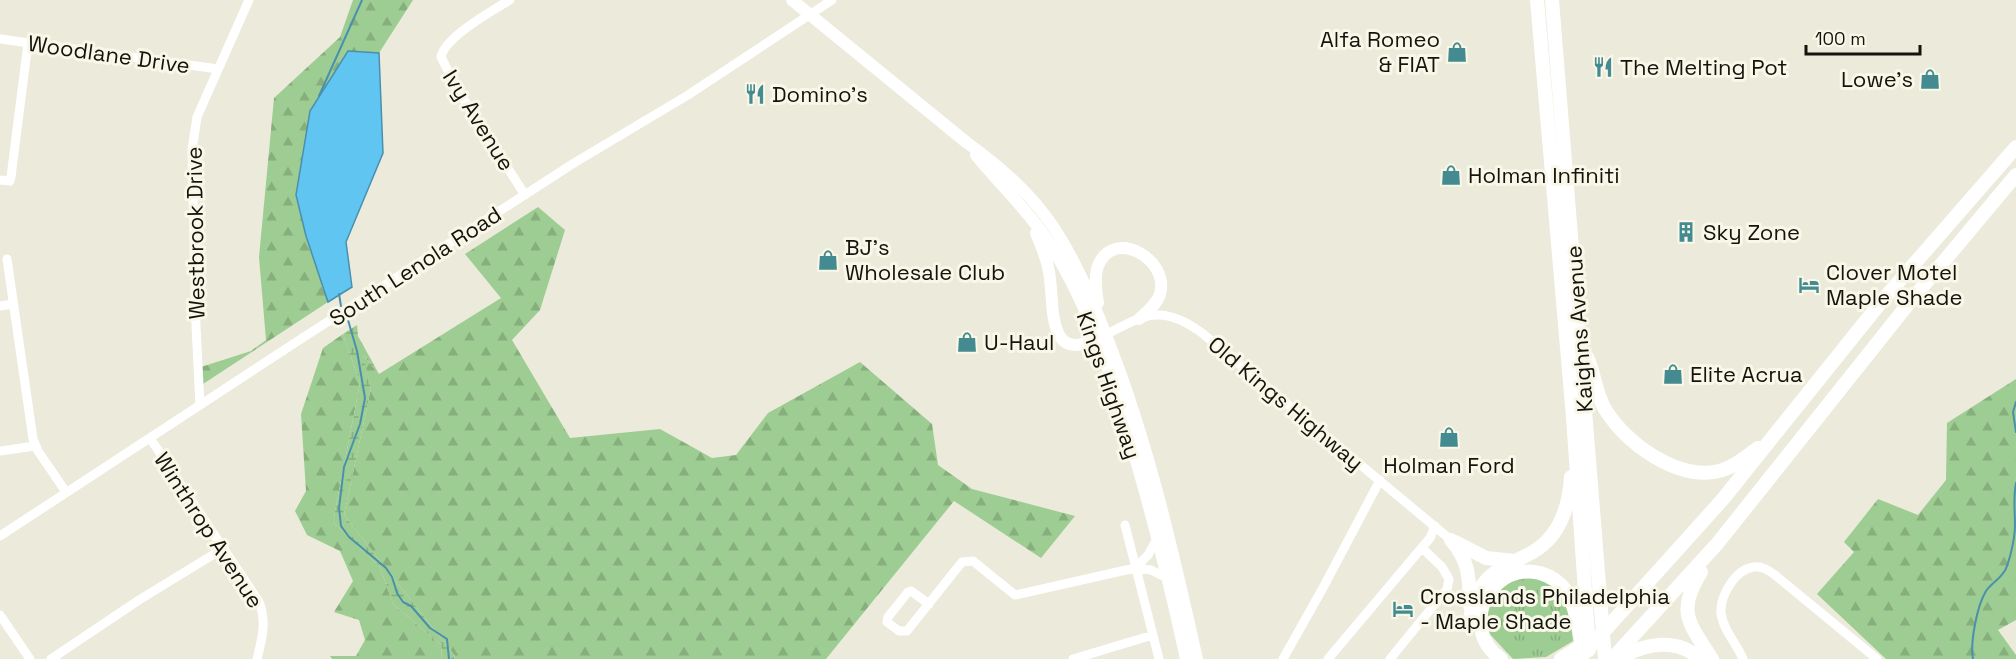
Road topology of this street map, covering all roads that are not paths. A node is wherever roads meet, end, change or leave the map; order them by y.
1 (249, 0) edge
2 (510, 0) edge
3 (792, 0) edge
4 (832, 0) edge
5 (1537, 0) edge
6 (1552, 0) edge
7 (810, 15) junction
8 (0, 39) edge
9 (28, 43) junction
10 (218, 69) junction
11 (966, 142) junction
12 (2016, 147) edge
13 (2016, 175) edge
14 (5, 181) edge
15 (525, 195) junction
16 (1028, 212) junction
17 (7, 259) dead end
18 (13, 304) junction
19 (0, 306) edge
20 (1099, 316) junction
21 (1139, 319) junction
22 (1101, 337) junction
23 (1581, 343) junction
24 (200, 405) junction
25 (1574, 430) junction
26 (1775, 436) junction
27 (150, 438) junction
28 (36, 446) junction
29 (0, 451) edge
30 (1380, 480) junction
31 (66, 492) junction
32 (1125, 525) dead end
33 (1435, 526) junction
34 (0, 537) edge
35 (1157, 539) junction
36 (1451, 540) junction
37 (1718, 544) junction
38 (224, 548) junction
39 (1422, 548) junction
40 (1515, 561) junction
41 (1135, 568) junction
42 (1167, 578) junction
43 (929, 604) junction
44 (1471, 613) junction
45 (0, 615) edge
46 (1153, 635) junction
47 (1612, 653) edge
48 (1334, 657) edge
49 (1569, 658) edge
50 (30, 659) edge
51 (51, 659) edge
52 (257, 659) edge
53 (1073, 659) edge
54 (1159, 659) edge
55 (1186, 659) edge
56 (1197, 659) edge
57 (1283, 659) edge
58 (1390, 659) edge
59 (1487, 659) edge
60 (1501, 659) edge
61 (1589, 659) edge
62 (1700, 659) edge
63 (1712, 659) edge
64 (1743, 659) edge
65 (1876, 659) edge

1 - 10 street, Westbrook Drive
2 - 15 street, Ivy Avenue
3 - 7 main road, Kings Highway
4 - 7 street, South Lenola Road
5 - 25 highway, Kaighns Avenue
6 - 23 highway, Kaighns Avenue
7 - 11 main road, Kings Highway
7 - 15 street, South Lenola Road
8 - 9 street, Woodlane Drive
9 - 10 street, Woodlane Drive
9 - 14 street
10 - 24 street, Westbrook Drive
11 - 16 main road, Kings Highway
11 - 20 main road, Kings Highway
12 - 26 highway
13 - 37 highway
15 - 24 street, South Lenola Road
16 - 22 main road, Kings Highway
16 - 22 main road
17 - 18 street
18 - 19 street
18 - 28 street
20 - 21 main road
20 - 22 main road
21 - 22 street, Old Kings Highway
21 - 30 street, Old Kings Highway
22 - 35 main road, Kings Highway
22 - 56 main road, Kings Highway
23 - 26 highway
23 - 47 highway, Kaighns Avenue
24 - 27 street, South Lenola Road
25 - 40 highway
25 - 61 highway, Kaighns Avenue
26 - 47 highway
27 - 31 street, South Lenola Road
27 - 38 street, Winthrop Avenue
28 - 29 street
28 - 31 street
30 - 33 street, Old Kings Highway
30 - 57 street
31 - 34 street, South Lenola Road
32 - 41 street
33 - 36 street, Old Kings Highway
33 - 39 street
35 - 41 street
35 - 42 main road, Kings Highway
36 - 40 highway
36 - 44 highway
37 - 47 highway
37 - 63 highway
38 - 51 street
38 - 52 street, Winthrop Avenue
39 - 48 street
39 - 58 street
40 - 44 highway
41 - 42 street
41 - 43 street
41 - 46 street
42 - 55 main road, Kings Highway
43 - 43 street
44 - 59 highway
45 - 50 street
46 - 53 street
46 - 54 street
47 - 49 highway
47 - 62 highway
60 - 61 highway
64 - 65 street

